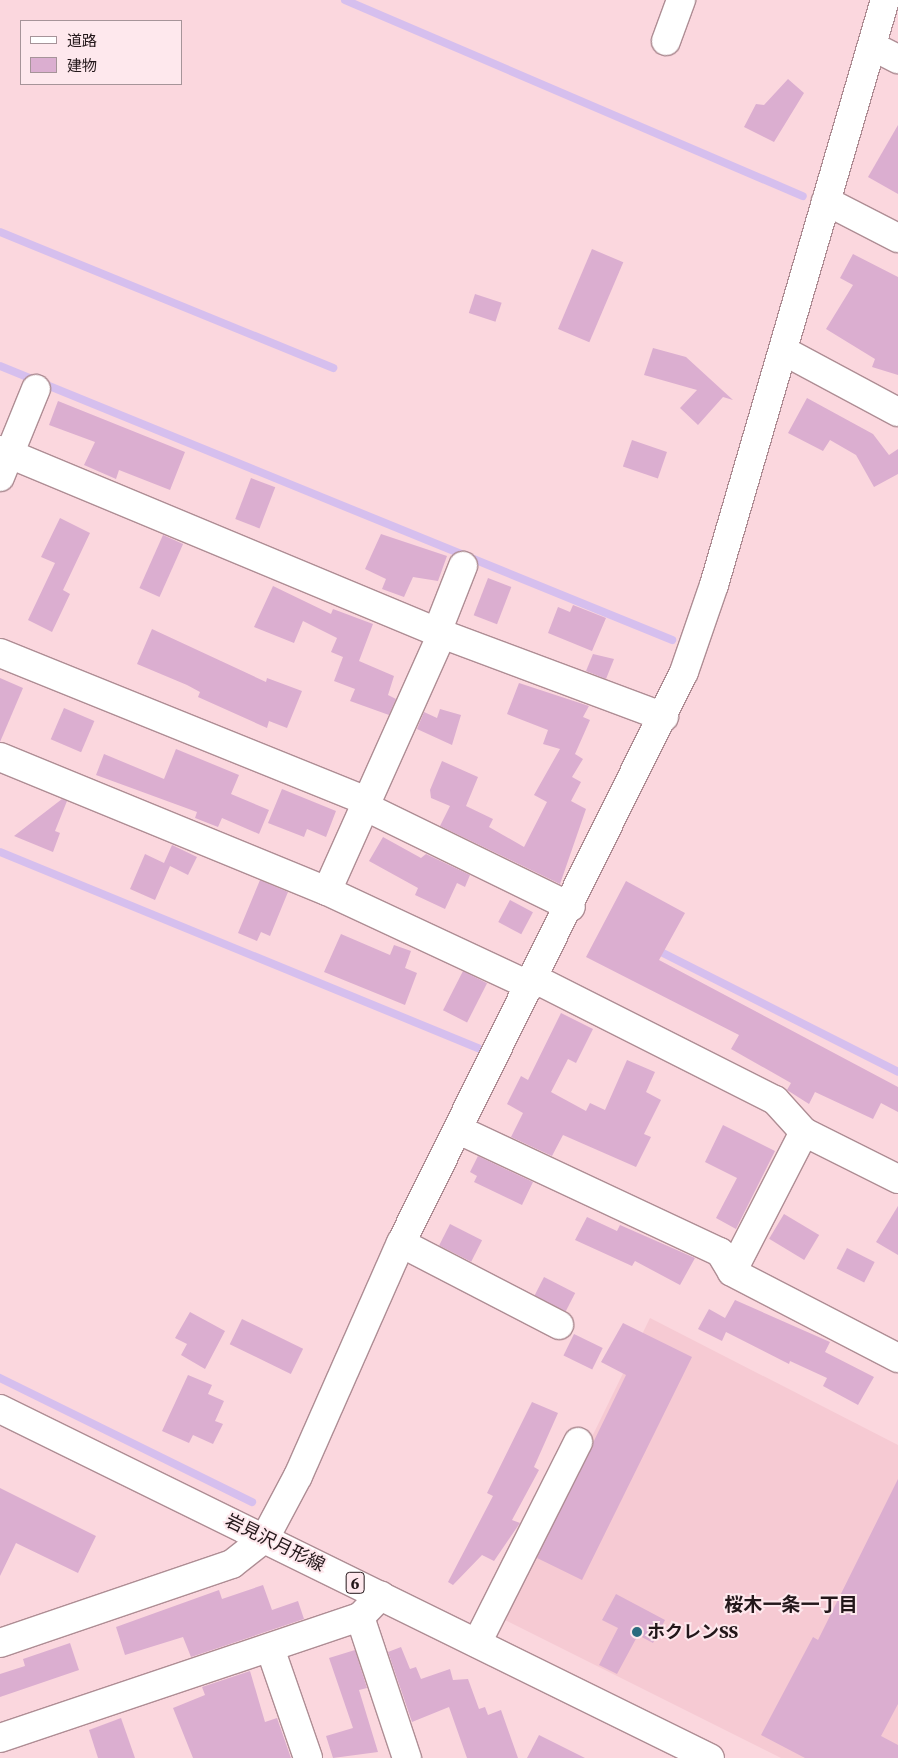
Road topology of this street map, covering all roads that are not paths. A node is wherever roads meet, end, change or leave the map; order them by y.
1 (681, 0) edge
2 (885, 0) edge
3 (666, 41) dead end
4 (872, 46) junction
5 (898, 59) edge
6 (826, 201) junction
7 (898, 238) edge
8 (784, 351) junction
9 (36, 389) dead end
10 (898, 412) edge
11 (3, 460) edge
12 (463, 566) dead end
13 (439, 633) junction
14 (0, 653) edge
15 (664, 717) junction
16 (0, 757) edge
17 (365, 803) junction
18 (327, 890) junction
19 (571, 907) junction
20 (533, 983) junction
21 (459, 1130) junction
22 (804, 1132) junction
23 (898, 1179) edge
24 (401, 1243) junction
25 (732, 1272) junction
26 (559, 1325) dead end
27 (898, 1358) edge
28 (0, 1409) edge
29 (578, 1442) dead end
30 (265, 1538) junction
31 (381, 1595) junction
32 (360, 1617) junction
33 (0, 1643) edge
34 (477, 1643) junction
35 (270, 1648) junction
36 (0, 1738) edge
37 (308, 1758) edge
38 (407, 1758) edge
39 (710, 1758) edge

1 - 3 street
2 - 4 street
4 - 5 street
4 - 6 street
6 - 7 street
6 - 8 street
8 - 10 street
8 - 15 street
9 - 11 street
11 - 13 street
12 - 13 street
13 - 15 street
13 - 17 street
14 - 17 street
15 - 19 street
16 - 18 street
17 - 18 street
17 - 19 street
18 - 20 street
19 - 20 street
20 - 21 street
20 - 22 street
21 - 24 street
21 - 25 street
22 - 23 street
22 - 25 street
24 - 26 street
24 - 30 street
25 - 27 street
28 - 30 street, 岩見沢月形線 / 6
29 - 34 street
30 - 31 street, 岩見沢月形線 / 6
30 - 33 street
31 - 32 street
31 - 34 street, 岩見沢月形線 / 6
32 - 35 street
32 - 38 street
34 - 39 street, 岩見沢月形線 / 6
35 - 36 street
35 - 37 street

